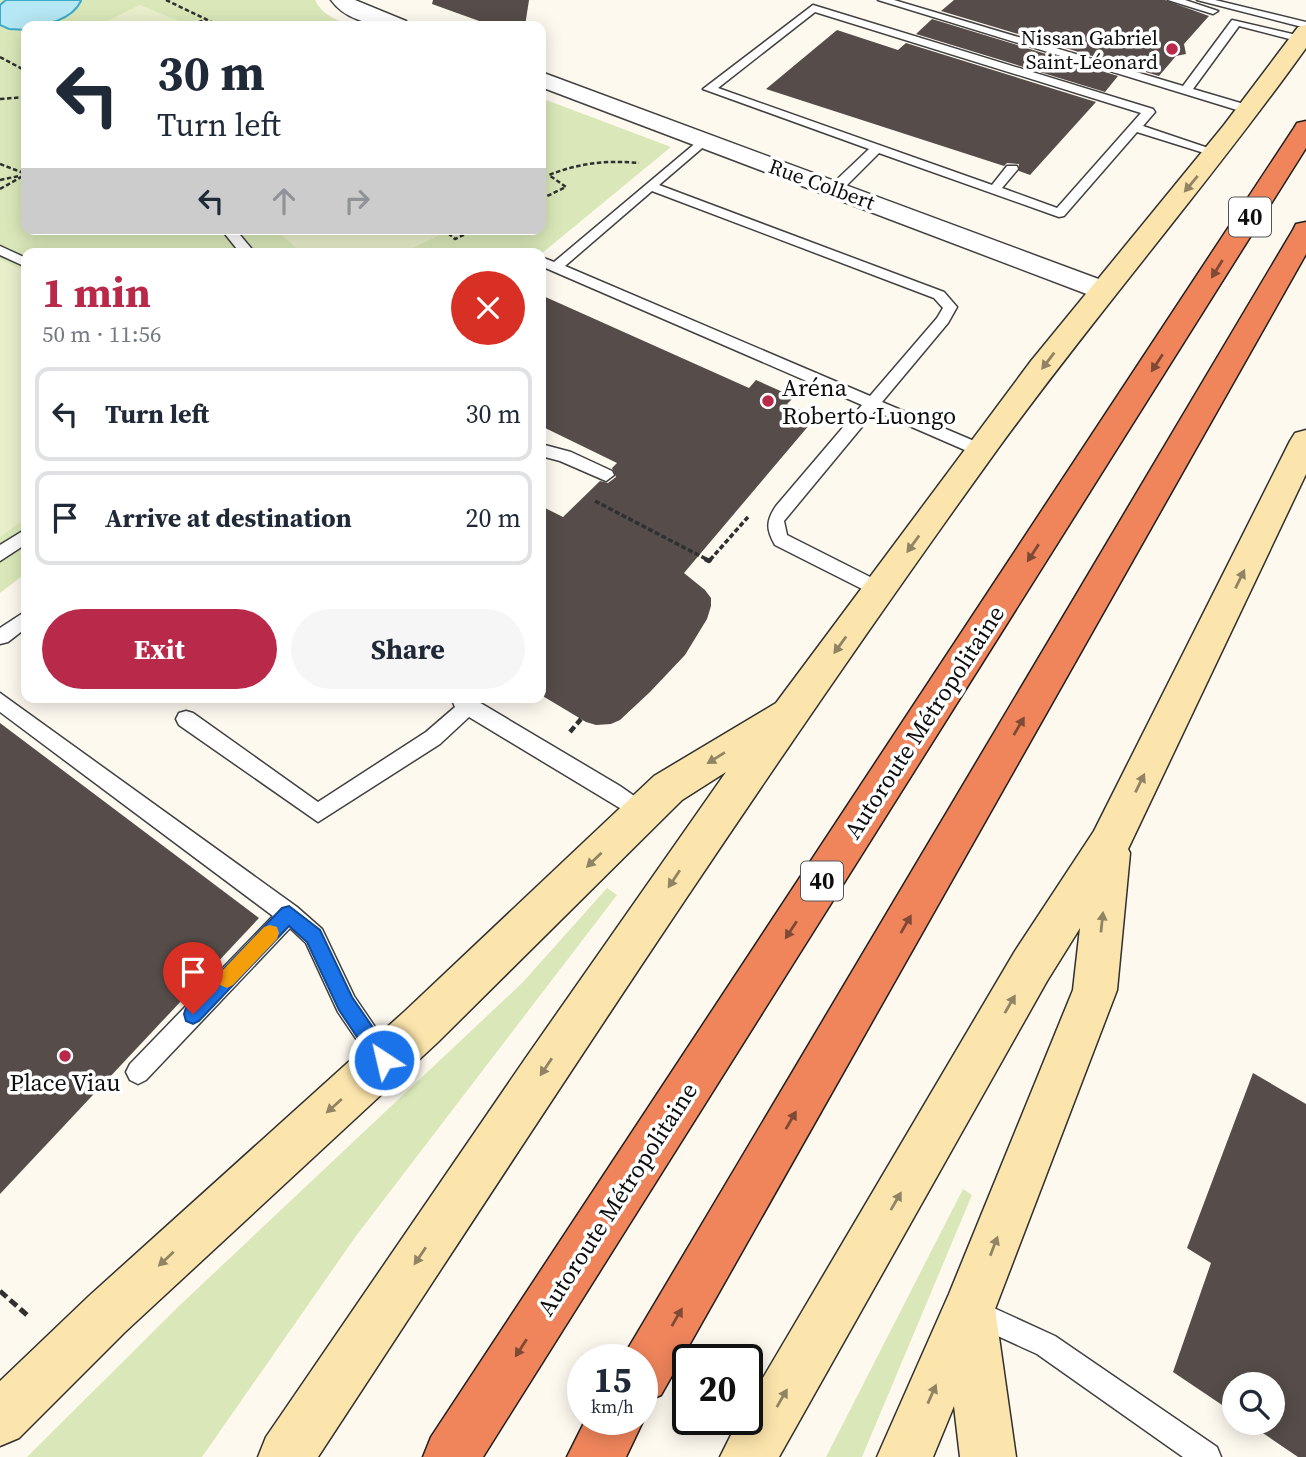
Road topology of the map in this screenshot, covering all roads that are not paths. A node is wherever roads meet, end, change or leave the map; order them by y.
1 (342, 0) edge
2 (883, 0) edge
3 (929, 0) edge
4 (1173, 0) edge
5 (1202, 0) edge
6 (917, 10) junction
7 (381, 21) edge
8 (1236, 22) junction
9 (1304, 32) edge
10 (546, 81) edge
11 (1186, 91) junction
12 (1250, 110) junction
13 (1135, 127) junction
14 (1306, 128) edge
15 (704, 140) junction
16 (877, 149) junction
17 (1217, 153) junction
18 (1012, 169) dead end
19 (650, 186) junction
20 (835, 189) junction
21 (994, 190) junction
22 (1306, 230) edge
23 (0, 250) edge
24 (21, 260) edge
25 (546, 263) edge
26 (556, 267) junction
27 (1102, 290) junction
28 (872, 402) junction
29 (1306, 442) edge
30 (981, 450) junction
31 (546, 451) edge
32 (606, 475) dead end
33 (21, 538) edge
34 (0, 554) edge
35 (880, 590) junction
36 (21, 622) edge
37 (2, 637) dead end
38 (0, 701) edge
39 (464, 703) edge
40 (794, 708) junction
41 (186, 719) dead end
42 (643, 813) junction
43 (1109, 845) junction
44 (289, 914) junction
45 (384, 1060) junction
46 (138, 1072) dead end
47 (969, 1309) junction
48 (658, 1348) edge
49 (0, 1419) edge
50 (608, 1435) edge
51 (286, 1457) edge
52 (451, 1457) edge
53 (595, 1457) edge
54 (748, 1457) edge
55 (905, 1457) edge
56 (988, 1457) edge
57 (1207, 1457) edge

1 - 7 street
2 - 6 lane
3 - 6 lane
4 - 8 lane
5 - 9 lane
6 - 11 lane
8 - 9 lane
8 - 11 lane
9 - 12 main road
10 - 15 street, Rue Colbert
11 - 12 lane
12 - 17 main road
13 - 16 lane
13 - 17 lane
13 - 21 lane
14 -> 52 highway, Autoroute Métropolitaine / 40
15 - 19 lane
15 - 20 street, Rue Colbert
16 - 20 lane
16 - 21 lane
17 -> 27 main road
18 - 21 lane
19 - 26 lane
19 - 28 lane
20 - 27 street, Rue Colbert
48 -> 22 highway, 40
23 - 24 lane
25 - 26 lane
26 - 28 lane
27 -> 30 main road
28 - 30 lane
28 - 35 lane
43 -> 29 main road
30 -> 35 main road
31 - 32 lane
33 - 34 lane
35 -> 40 main road
36 - 37 lane
38 - 44 lane
39 - 41 lane
39 - 42 lane
40 -> 42 main road
40 -> 51 main road
42 -> 45 main road
47 -> 43 main road
54 -> 43 main road
44 - 45 lane
44 - 46 lane
45 -> 49 main road
55 -> 47 main road
47 - 56 main road
47 - 57 lane
50 - 53 highway

